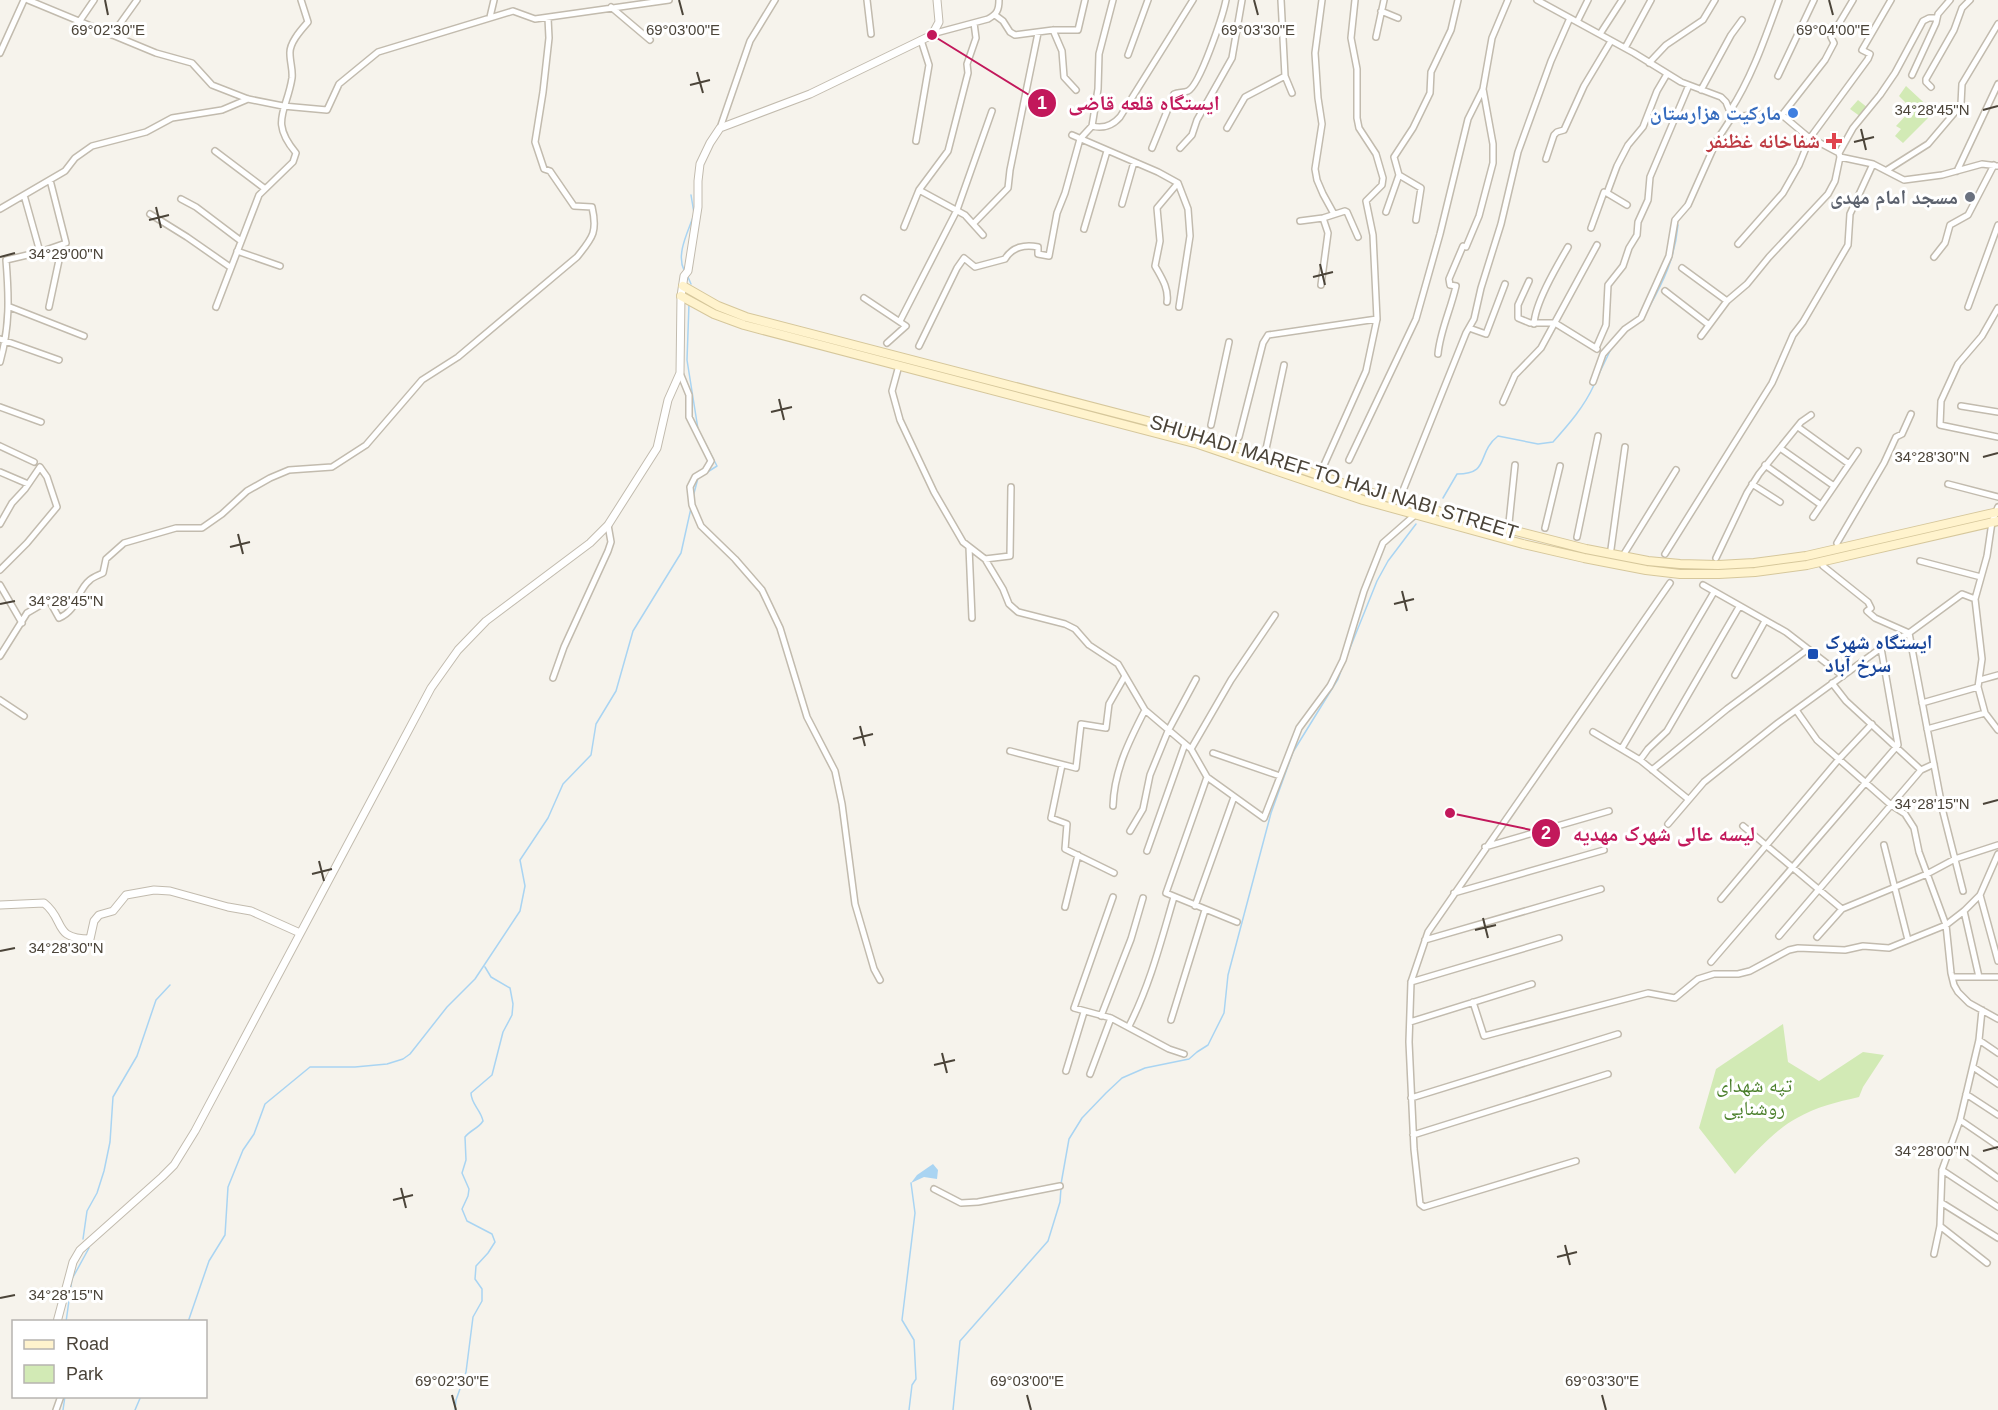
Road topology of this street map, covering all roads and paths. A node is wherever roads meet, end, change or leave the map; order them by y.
1 (26, 0) edge
2 (47, 0) edge
3 (94, 0) edge
4 (137, 0) edge
5 (301, 0) edge
6 (494, 0) edge
7 (669, 0) edge
8 (775, 0) edge
9 (867, 0) edge
10 (937, 0) edge
11 (999, 0) edge
12 (1085, 0) edge
13 (1113, 0) edge
14 (1148, 0) edge
15 (1193, 0) edge
16 (1226, 0) edge
17 (1242, 0) edge
18 (1281, 0) edge
19 (1322, 0) edge
20 (1355, 0) edge
21 (1384, 0) edge
22 (1458, 0) edge
23 (1508, 0) edge
24 (1588, 0) edge
25 (1622, 0) edge
26 (1651, 0) edge
27 (1715, 0) edge
28 (1779, 0) edge
29 (1814, 0) edge
30 (1853, 0) edge
31 (1891, 0) edge
32 (1950, 0) edge
33 (1970, 0) edge
34 (1542, 1) edge
35 (41, 6) junction
36 (611, 7) junction
37 (1381, 11) junction
38 (995, 15) junction
39 (490, 17) junction
40 (548, 18) junction
41 (1398, 18) dead end
42 (1570, 18) junction
43 (1936, 18) junction
44 (1742, 20) dead end
45 (79, 22) junction
46 (1577, 22) junction
47 (974, 23) junction
48 (1998, 24) edge
49 (1053, 30) junction
50 (1038, 33) junction
51 (112, 34) junction
52 (871, 34) dead end
53 (1600, 34) junction
54 (932, 35) junction
55 (1376, 37) dead end
56 (650, 40) dead end
57 (921, 40) junction
58 (1611, 40) junction
59 (1625, 48) junction
60 (0, 53) edge
61 (1128, 55) dead end
62 (1649, 63) junction
63 (1667, 74) junction
64 (1912, 75) dead end
65 (1285, 76) junction
66 (1778, 76) dead end
67 (1998, 84) edge
68 (1689, 86) junction
69 (1931, 87) dead end
70 (1483, 88) junction
71 (1076, 90) dead end
72 (1701, 90) junction
73 (1292, 93) dead end
74 (248, 99) junction
75 (283, 106) junction
76 (992, 111) dead end
77 (1731, 114) junction
78 (1782, 115) junction
79 (1092, 126) junction
80 (720, 128) junction
81 (1227, 128) dead end
82 (1072, 135) dead end
83 (1810, 138) junction
84 (1080, 139) junction
85 (916, 141) dead end
86 (1152, 148) dead end
87 (1180, 148) dead end
88 (214, 151) dead end
89 (1107, 151) junction
90 (1839, 155) junction
91 (1546, 159) dead end
92 (1134, 162) junction
93 (1873, 164) junction
94 (1996, 166) edge
95 (1887, 170) junction
96 (1957, 171) junction
97 (1399, 175) junction
98 (50, 180) junction
99 (1178, 183) junction
100 (264, 188) junction
101 (919, 190) junction
102 (1607, 193) junction
103 (24, 195) junction
104 (181, 199) dead end
105 (1122, 204) dead end
106 (1627, 205) dead end
107 (0, 209) edge
108 (957, 210) junction
109 (1386, 212) dead end
110 (150, 214) dead end
111 (1334, 214) junction
112 (1323, 218) junction
113 (1416, 220) dead end
114 (1300, 221) dead end
115 (974, 223) junction
116 (1998, 225) edge
117 (904, 227) dead end
118 (1591, 228) dead end
119 (1084, 229) dead end
120 (983, 235) dead end
121 (1358, 237) dead end
122 (241, 241) junction
123 (1738, 244) dead end
124 (1597, 245) dead end
125 (62, 246) junction
126 (1568, 247) dead end
127 (237, 250) junction
128 (40, 252) junction
129 (1934, 257) dead end
130 (280, 266) dead end
131 (230, 267) junction
132 (1683, 268) dead end
133 (1529, 281) dead end
134 (1505, 284) dead end
135 (1321, 285) dead end
136 (682, 286) junction
137 (1665, 291) dead end
138 (681, 296) junction
139 (864, 298) dead end
140 (1167, 302) dead end
141 (1727, 302) junction
142 (49, 307) dead end
143 (216, 307) dead end
144 (1179, 307) dead end
145 (1968, 307) dead end
146 (10, 308) junction
147 (1998, 308) edge
148 (1377, 319) junction
149 (900, 321) junction
150 (1555, 323) junction
151 (1534, 324) junction
152 (1708, 324) junction
153 (1469, 328) junction
154 (84, 336) dead end
155 (1701, 336) dead end
156 (3, 340) edge
157 (1229, 342) dead end
158 (887, 343) dead end
159 (919, 346) dead end
160 (1596, 348) junction
161 (1438, 354) dead end
162 (1603, 354) junction
163 (58, 360) dead end
164 (0, 362) edge
165 (1284, 365) dead end
166 (898, 369) dead end
167 (680, 373) junction
168 (1593, 382) dead end
169 (1503, 402) dead end
170 (1961, 406) dead end
171 (0, 407) edge
172 (1998, 412) edge
173 (1911, 414) dead end
174 (1811, 415) dead end
175 (42, 422) dead end
176 (1211, 425) dead end
177 (1798, 427) junction
178 (1598, 436) dead end
179 (1239, 437) dead end
180 (1998, 437) edge
181 (0, 446) edge
182 (1625, 447) dead end
183 (1780, 448) junction
184 (1266, 449) dead end
185 (1858, 451) dead end
186 (1349, 460) dead end
187 (34, 462) dead end
188 (1849, 464) junction
189 (1323, 465) dead end
190 (1515, 465) dead end
191 (1766, 465) junction
192 (1560, 466) dead end
193 (1676, 470) dead end
194 (0, 472) edge
195 (28, 484) junction
196 (1752, 484) junction
197 (1948, 484) dead end
198 (1834, 486) junction
199 (1011, 487) dead end
200 (1402, 493) dead end
201 (1998, 497) edge
202 (1780, 502) dead end
203 (1821, 505) junction
204 (1997, 510) edge
205 (1416, 514) junction
206 (1813, 517) dead end
207 (1995, 522) edge
208 (1509, 523) dead end
209 (0, 524) edge
210 (608, 525) junction
211 (1545, 528) dead end
212 (1577, 537) dead end
213 (1837, 543) dead end
214 (969, 547) junction
215 (1611, 549) dead end
216 (1624, 554) dead end
217 (1665, 554) dead end
218 (1716, 558) dead end
219 (985, 559) junction
220 (1920, 561) dead end
221 (1823, 566) dead end
222 (0, 570) edge
223 (1981, 577) junction
224 (1670, 583) dead end
225 (0, 585) edge
226 (1703, 585) dead end
227 (1714, 592) junction
228 (1975, 599) junction
229 (1740, 607) junction
230 (1275, 615) dead end
231 (972, 618) dead end
232 (1766, 621) junction
233 (22, 623) junction
234 (1909, 633) junction
235 (1881, 648) junction
236 (1808, 649) junction
237 (0, 656) edge
238 (1735, 675) dead end
239 (1998, 675) edge
240 (1125, 676) junction
241 (1843, 676) junction
242 (553, 678) dead end
243 (1196, 679) dead end
244 (1980, 680) junction
245 (1832, 683) junction
246 (1978, 687) junction
247 (0, 700) edge
248 (1922, 703) junction
249 (1145, 710) junction
250 (1796, 710) junction
251 (1985, 714) junction
252 (24, 716) dead end
253 (1998, 719) edge
254 (1991, 721) junction
255 (1872, 724) junction
256 (1927, 729) junction
257 (1998, 730) edge
258 (1168, 731) junction
259 (1593, 732) dead end
260 (1185, 744) junction
261 (1896, 747) junction
262 (1622, 748) junction
263 (1191, 749) junction
264 (1010, 751) dead end
265 (1214, 753) dead end
266 (1839, 759) junction
267 (1640, 760) junction
268 (1934, 764) junction
269 (1062, 765) junction
270 (1652, 770) junction
271 (1921, 770) junction
272 (1280, 776) junction
273 (1207, 777) junction
274 (1866, 783) junction
275 (1234, 797) junction
276 (1688, 799) junction
277 (1891, 805) junction
278 (1113, 806) dead end
279 (1609, 811) dead end
280 (1668, 824) dead end
281 (1743, 826) dead end
282 (1130, 831) dead end
283 (1884, 845) dead end
284 (1998, 845) edge
285 (1767, 846) junction
286 (1485, 847) junction
287 (1604, 850) dead end
288 (1147, 851) dead end
289 (1078, 855) junction
290 (1997, 856) edge
291 (1955, 859) junction
292 (1998, 867) edge
293 (1792, 868) junction
294 (1114, 873) dead end
295 (1927, 874) junction
296 (1895, 886) junction
297 (1601, 889) dead end
298 (1818, 890) junction
299 (1963, 891) dead end
300 (1454, 893) junction
301 (1980, 895) junction
302 (1113, 897) dead end
303 (1174, 897) junction
304 (1143, 898) dead end
305 (1721, 898) dead end
306 (0, 905) edge
307 (1195, 906) junction
308 (1065, 907) dead end
309 (1205, 909) junction
310 (1842, 909) junction
311 (1964, 911) junction
312 (1237, 922) dead end
313 (1946, 925) junction
314 (300, 933) junction
315 (1779, 936) dead end
316 (1817, 937) dead end
317 (1559, 938) dead end
318 (1425, 940) junction
319 (1908, 940) junction
320 (1998, 961) edge
321 (1711, 962) dead end
322 (1952, 977) junction
323 (1979, 977) junction
324 (1989, 977) junction
325 (1998, 977) edge
326 (880, 980) dead end
327 (1411, 982) junction
328 (1532, 984) dead end
329 (1998, 984) edge
330 (1473, 1002) junction
331 (1982, 1010) junction
332 (1084, 1012) junction
333 (1101, 1016) junction
334 (1112, 1018) junction
335 (1998, 1019) edge
336 (1171, 1020) dead end
337 (1410, 1022) junction
338 (1129, 1026) junction
339 (1618, 1034) dead end
340 (1979, 1040) junction
341 (1998, 1053) edge
342 (1184, 1054) dead end
343 (1973, 1068) junction
344 (1066, 1071) dead end
345 (1090, 1074) dead end
346 (1608, 1074) dead end
347 (1998, 1084) edge
348 (1966, 1094) junction
349 (1412, 1098) junction
350 (1998, 1115) edge
351 (1960, 1120) junction
352 (1413, 1135) junction
353 (1952, 1145) junction
354 (1998, 1146) edge
355 (1576, 1161) dead end
356 (1942, 1170) junction
357 (1998, 1178) edge
358 (1060, 1186) dead end
359 (934, 1189) dead end
360 (1942, 1203) junction
361 (1998, 1207) edge
362 (1940, 1227) junction
363 (1998, 1238) edge
364 (1934, 1254) dead end
365 (1987, 1263) dead end
366 (58, 1320) edge

1 - 35 street
1 - 60 street
2 - 35 street
3 - 45 street
4 - 51 street
5 - 75 street
6 - 39 street
7 - 36 street
8 - 80 street
9 - 52 street
10 - 54 street
11 - 38 street
12 - 49 street
13 - 79 street
14 - 61 street
15 - 79 street
16 - 86 street
17 - 87 street
18 - 65 street
19 - 111 street
20 - 148 street
21 - 37 street
22 - 97 street
23 - 70 street
24 - 46 street
25 - 53 street
26 - 59 street
27 - 62 street
28 - 77 street
29 - 66 street
30 - 78 street
31 - 83 street
32 - 43 street
33 - 69 street
34 - 42 street
35 - 45 street
36 - 40 street
36 - 56 street
37 - 41 street
37 - 55 street
38 - 47 street
38 - 50 street
39 - 40 street
39 - 75 street
40 - 233 street
42 - 46 street
42 - 153 street
43 - 64 street
43 - 90 street
44 - 72 street
45 - 51 street
46 - 53 street
47 - 54 street
47 - 101 street
48 - 95 street
49 - 50 street
49 - 71 street
50 - 115 street
51 - 74 street
53 - 58 street
54 - 57 street
57 - 80 street
57 - 85 street
58 - 59 street
58 - 91 street
59 - 62 street
62 - 63 street
63 - 68 street
63 - 102 street
65 - 73 street
65 - 81 street
67 - 96 street
68 - 72 street
68 - 160 street
70 - 161 street
70 - 186 street
72 - 77 street
74 - 75 street
74 - 98 street
75 - 100 street
76 - 108 street
77 - 78 street
77 - 162 street
78 - 83 street
79 - 84 street
80 - 136 street
82 - 84 street
83 - 90 street
83 - 123 street
84 - 89 street
84 - 159 street
88 - 100 street
89 - 92 street
89 - 119 street
90 - 93 street
90 - 141 street
92 - 99 street
92 - 105 street
93 - 95 street
93 - 217 street
94 - 96 street
94 - 129 street
95 - 96 street
97 - 109 street
97 - 113 street
98 - 103 street
98 - 125 street
99 - 140 street
99 - 144 street
100 - 122 street
101 - 108 street
101 - 117 street
102 - 106 street
102 - 118 street
103 - 107 street
103 - 128 street
104 - 122 street
108 - 115 street
108 - 149 street
110 - 131 street
111 - 112 street
111 - 121 street
112 - 114 street
112 - 135 street
115 - 120 street
116 - 145 street
122 - 127 street
124 - 150 street
125 - 128 street
125 - 142 street
126 - 151 street
127 - 130 street
127 - 131 street
128 - 146 street
131 - 143 street
132 - 141 street
133 - 151 street
134 - 153 street
136 - 138 street
136 - 204 main road, SHUHADI MAREF TO HAJI NABI STREET
137 - 152 street
138 - 167 street
138 - 205 main road
139 - 149 street
141 - 152 street
146 - 154 street
146 - 156 street
147 - 180 street
148 - 179 street
148 - 189 street
149 - 158 street
150 - 151 street
150 - 160 street
150 - 169 street
152 - 155 street
153 - 200 street
156 - 163 street
156 - 164 street
157 - 176 street
160 - 162 street
162 - 168 street
165 - 184 street
166 - 214 street
167 - 210 street
167 - 326 street
170 - 172 street
171 - 175 street
173 - 213 street
174 - 177 street
177 - 183 street
177 - 188 street
178 - 212 street
181 - 187 street
182 - 215 street
183 - 191 street
183 - 198 street
185 - 188 street
188 - 198 street
190 - 208 street
191 - 196 street
191 - 203 street
192 - 211 street
193 - 216 street
194 - 195 street
195 - 209 street
195 - 222 street
196 - 202 street
196 - 218 street
197 - 201 street
198 - 203 street
199 - 219 street
203 - 206 street
204 - 207 street
205 - 207 main road
205 - 272 street
207 - 223 street
210 - 242 street
210 - 314 street
214 - 219 street
214 - 231 street
219 - 240 street
220 - 223 street
221 - 234 street
223 - 228 street
224 - 286 street
225 - 233 street
226 - 227 street
227 - 229 street
227 - 262 street
228 - 234 street
228 - 244 street
229 - 232 street
229 - 267 street
230 - 263 street
232 - 236 street
232 - 238 street
233 - 237 street
234 - 235 street
234 - 248 street
235 - 241 street
235 - 261 street
236 - 241 street
236 - 270 street
239 - 244 street
240 - 249 street
240 - 269 street
241 - 245 street
243 - 258 street
244 - 246 street
245 - 250 street
245 - 255 street
246 - 248 street
246 - 251 street
247 - 252 street
248 - 256 street
249 - 258 street
249 - 278 street
250 - 266 street
250 - 276 street
251 - 254 street
251 - 256 street
253 - 254 street
254 - 257 street
255 - 261 street
255 - 266 street
256 - 268 street
258 - 260 street
258 - 282 street
259 - 262 street
260 - 263 street
260 - 288 street
261 - 271 street
261 - 274 street
262 - 267 street
263 - 273 street
264 - 269 street
265 - 272 street
266 - 274 street
266 - 285 street
267 - 270 street
268 - 271 street
268 - 291 street
269 - 289 street
270 - 276 street
271 - 277 street
272 - 275 street
273 - 275 street
273 - 303 street
274 - 277 street
274 - 293 street
275 - 307 street
276 - 280 street
277 - 295 street
277 - 298 street
279 - 286 street
281 - 285 street
283 - 296 street
284 - 291 street
285 - 293 street
285 - 305 street
286 - 300 street
287 - 300 street
289 - 294 street
289 - 308 street
290 - 292 street
290 - 301 street
291 - 295 street
291 - 299 street
293 - 298 street
293 - 321 street
295 - 296 street
295 - 313 street
296 - 310 street
296 - 319 street
297 - 318 street
298 - 310 street
298 - 315 street
300 - 318 street
301 - 311 street
301 - 320 street
302 - 332 street
303 - 307 street
303 - 338 street
304 - 333 street
306 - 314 street
307 - 309 street
309 - 312 street
309 - 336 street
310 - 316 street
311 - 313 street
311 - 323 street
313 - 319 street
313 - 322 street
314 - 366 street
317 - 327 street
318 - 327 street
319 - 330 street
322 - 323 street
322 - 331 street
323 - 324 street
324 - 325 street
324 - 329 street
327 - 337 street
328 - 330 street
330 - 337 street
331 - 335 street
331 - 340 street
332 - 333 street
332 - 344 street
333 - 334 street
334 - 338 street
334 - 345 street
337 - 349 street
338 - 342 street
339 - 349 street
340 - 341 street
340 - 343 street
343 - 347 street
343 - 348 street
346 - 352 street
348 - 350 street
348 - 351 street
349 - 352 street
351 - 353 street
351 - 354 street
352 - 355 street
353 - 356 street
353 - 357 street
356 - 360 street
356 - 361 street
358 - 359 street
360 - 362 street
360 - 363 street
362 - 364 street
362 - 365 street

